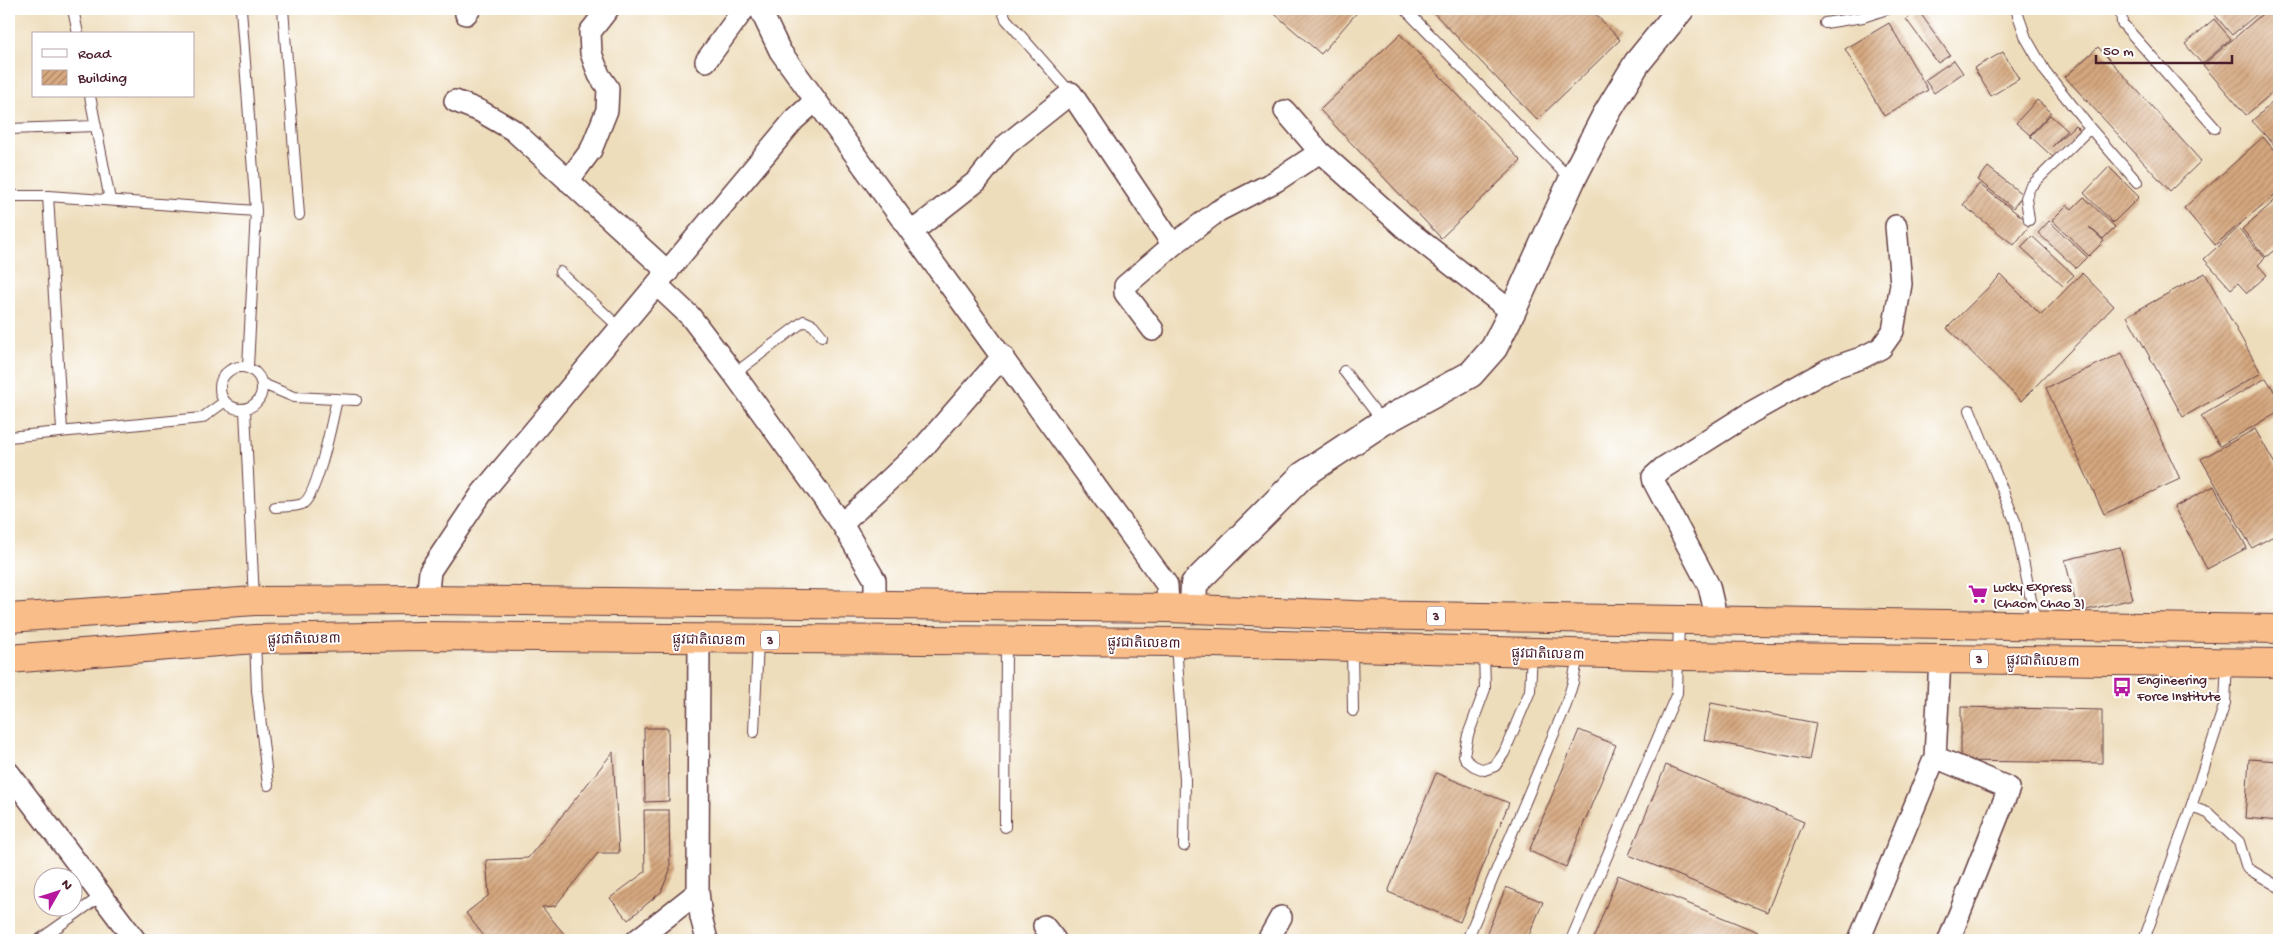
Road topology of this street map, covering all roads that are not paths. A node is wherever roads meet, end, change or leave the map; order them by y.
1 (74, 9) edge
2 (241, 9) edge
3 (283, 9) edge
4 (608, 9) edge
5 (744, 9) edge
6 (760, 9) edge
7 (1005, 9) edge
8 (1405, 9) edge
9 (1681, 9) edge
10 (1887, 9) edge
11 (2016, 9) edge
12 (2121, 9) edge
13 (1825, 22) dead end
14 (78, 32) edge
15 (706, 61) dead end
16 (1071, 93) junction
17 (90, 98) edge
18 (455, 101) dead end
19 (815, 101) junction
20 (1285, 111) dead end
21 (96, 126) junction
22 (2090, 128) junction
23 (2215, 128) dead end
24 (9, 129) edge
25 (1320, 152) junction
26 (568, 180) junction
27 (1572, 180) junction
28 (2137, 182) dead end
29 (9, 196) edge
30 (48, 196) junction
31 (110, 200) junction
32 (256, 211) junction
33 (299, 215) dead end
34 (2029, 220) dead end
35 (1896, 226) dead end
36 (912, 232) junction
37 (1173, 245) junction
38 (560, 272) dead end
39 (662, 278) junction
40 (1512, 312) junction
41 (620, 328) junction
42 (1153, 330) dead end
43 (822, 336) dead end
44 (1003, 356) junction
45 (248, 367) junction
46 (1344, 371) dead end
47 (734, 374) junction
48 (263, 384) junction
49 (337, 399) junction
50 (356, 400) dead end
51 (224, 402) junction
52 (245, 410) junction
53 (1970, 410) dead end
54 (1383, 422) junction
55 (62, 430) junction
56 (9, 437) edge
57 (275, 507) dead end
58 (842, 524) junction
59 (1180, 597) junction
60 (426, 600) junction
61 (254, 601) junction
62 (874, 604) junction
63 (9, 618) edge
64 (1680, 620) junction
65 (1716, 620) junction
66 (2036, 625) junction
67 (2279, 629) edge
68 (699, 638) junction
69 (255, 639) junction
70 (758, 640) junction
71 (1006, 641) junction
72 (1176, 642) junction
73 (1352, 648) junction
74 (1484, 652) junction
75 (1532, 653) junction
76 (1578, 654) junction
77 (1678, 656) junction
78 (9, 659) edge
79 (1940, 659) junction
80 (2226, 662) junction
81 (2279, 663) edge
82 (1353, 711) dead end
83 (754, 732) dead end
84 (1935, 757) junction
85 (9, 773) edge
86 (268, 786) dead end
87 (2191, 808) junction
88 (1005, 827) dead end
89 (1184, 846) dead end
90 (2279, 887) edge
91 (698, 892) junction
92 (101, 896) junction
93 (1281, 917) dead end
94 (39, 940) edge
95 (135, 940) edge
96 (637, 940) edge
97 (707, 940) edge
98 (1268, 940) edge
99 (1467, 940) edge
100 (1572, 940) edge
101 (1859, 940) edge
102 (1949, 940) edge
103 (2144, 940) edge

1 - 14 lane
2 - 32 lane
3 - 33 lane
4 - 26 street
5 - 15 street
6 - 19 street
7 - 16 lane
8 - 27 lane
9 - 27 street
10 - 13 lane
11 - 22 lane
12 - 23 lane
16 - 36 street
16 - 37 street
17 - 21 lane
18 - 26 street
19 - 36 street
19 - 39 street
20 - 25 street
21 - 24 lane
21 - 31 lane
22 - 28 lane
22 - 34 lane
25 - 37 street
25 - 40 street
26 - 39 street
27 - 40 street
29 - 30 lane
30 - 31 lane
30 - 55 lane
31 - 32 lane
32 - 45 lane
35 - 65 street
36 - 44 street
37 - 42 street
38 - 41 lane
39 - 41 street
39 - 47 street
40 - 54 street
41 - 60 street
43 - 47 lane
44 - 58 street
44 - 59 street
45 - 48 lane
45 - 51 lane
46 - 54 lane
47 - 58 street
48 - 49 lane
48 - 52 lane
49 - 50 lane
49 - 57 lane
51 - 52 lane
51 - 55 lane
52 - 61 lane
53 - 66 lane
54 - 59 street
55 - 56 lane
58 - 62 street
59 - 62 highway, 3
59 - 64 highway, 3
60 - 61 highway, 3
60 - 62 highway, 3
61 - 63 highway, 3
64 - 65 highway, 3
64 - 77 lane
65 - 66 highway, 3
66 - 67 highway, 3
68 - 69 highway, ផ្លូវជាតិលេខ៣ / 3
68 - 70 highway, ផ្លូវជាតិលេខ៣ / 3
68 - 91 street
69 - 78 highway, ផ្លូវជាតិលេខ៣ / 3
69 - 86 lane
70 - 71 highway, ផ្លូវជាតិលេខ៣ / 3
70 - 83 lane
71 - 72 highway, ផ្លូវជាតិលេខ៣ / 3
71 - 88 lane
72 - 73 highway, ផ្លូវជាតិលេខ៣ / 3
72 - 89 lane
73 - 74 highway, ផ្លូវជាតិលេខ៣ / 3
73 - 82 lane
74 - 75 highway, ផ្លូវជាតិលេខ៣ / 3
74 - 75 lane
75 - 76 highway, ផ្លូវជាតិលេខ៣ / 3
76 - 77 highway, ផ្លូវជាតិលេខ៣ / 3
76 - 99 lane
77 - 79 highway, ផ្លូវជាតិលេខ៣ / 3
77 - 100 lane
79 - 80 highway, ផ្លូវជាតិលេខ៣ / 3
79 - 84 street
80 - 81 highway, ផ្លូវជាតិលេខ៣ / 3
80 - 87 lane
84 - 101 street
84 - 102 street
85 - 92 street
87 - 90 lane
87 - 103 lane
91 - 96 street
91 - 97 street
92 - 94 lane
92 - 95 street
93 - 98 street

